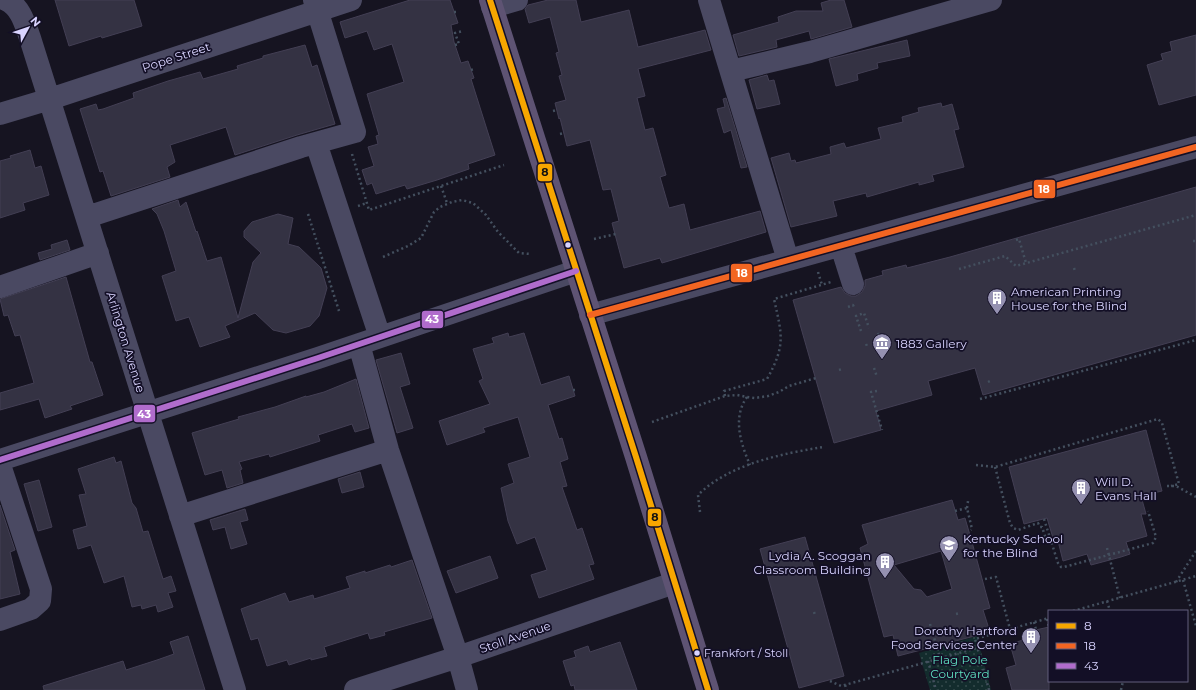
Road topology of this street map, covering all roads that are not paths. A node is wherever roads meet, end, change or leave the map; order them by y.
1 (6, 0) edge
2 (351, 0) edge
3 (517, 0) edge
4 (709, 0) edge
5 (991, 0) edge
6 (491, 3) edge
7 (316, 6) edge
8 (731, 71) junction
9 (50, 99) junction
10 (0, 114) edge
11 (316, 143) junction
12 (1196, 147) edge
13 (87, 217) junction
14 (841, 246) junction
15 (98, 253) junction
16 (788, 260) junction
17 (576, 271) junction
18 (843, 283) road end
19 (0, 287) edge
20 (590, 315) junction
21 (380, 337) junction
22 (359, 344) junction
23 (148, 412) junction
24 (388, 450) junction
25 (0, 460) edge
26 (0, 465) edge
27 (180, 516) junction
28 (674, 582) junction
29 (0, 620) edge
30 (458, 657) junction
31 (235, 690) edge
32 (355, 690) edge
33 (467, 690) edge
34 (708, 690) edge

1 - 9 street, Arlington Avenue
2 - 7 street, Pope Street
3 - 6 street
4 - 8 street
5 - 8 street
6 - 17 main road
7 - 9 street, Pope Street
7 - 11 street
8 - 16 street
9 - 10 street, Pope Street
9 - 13 street, Arlington Avenue
11 - 13 street
11 - 21 street
12 - 14 street
13 - 15 street, Arlington Avenue
14 - 16 street
14 - 18 street
15 - 19 street
15 - 23 street, Arlington Avenue
16 - 20 street
17 - 20 main road
17 - 21 street
20 - 28 main road
21 - 22 street
22 - 23 street
22 - 24 street
23 - 25 street
23 - 27 street, Arlington Avenue
24 - 27 street
24 - 30 street
26 - 29 street
27 - 31 street, Arlington Avenue
28 - 30 street, Stoll Avenue
28 - 34 main road
30 - 32 street, Stoll Avenue
30 - 33 street

